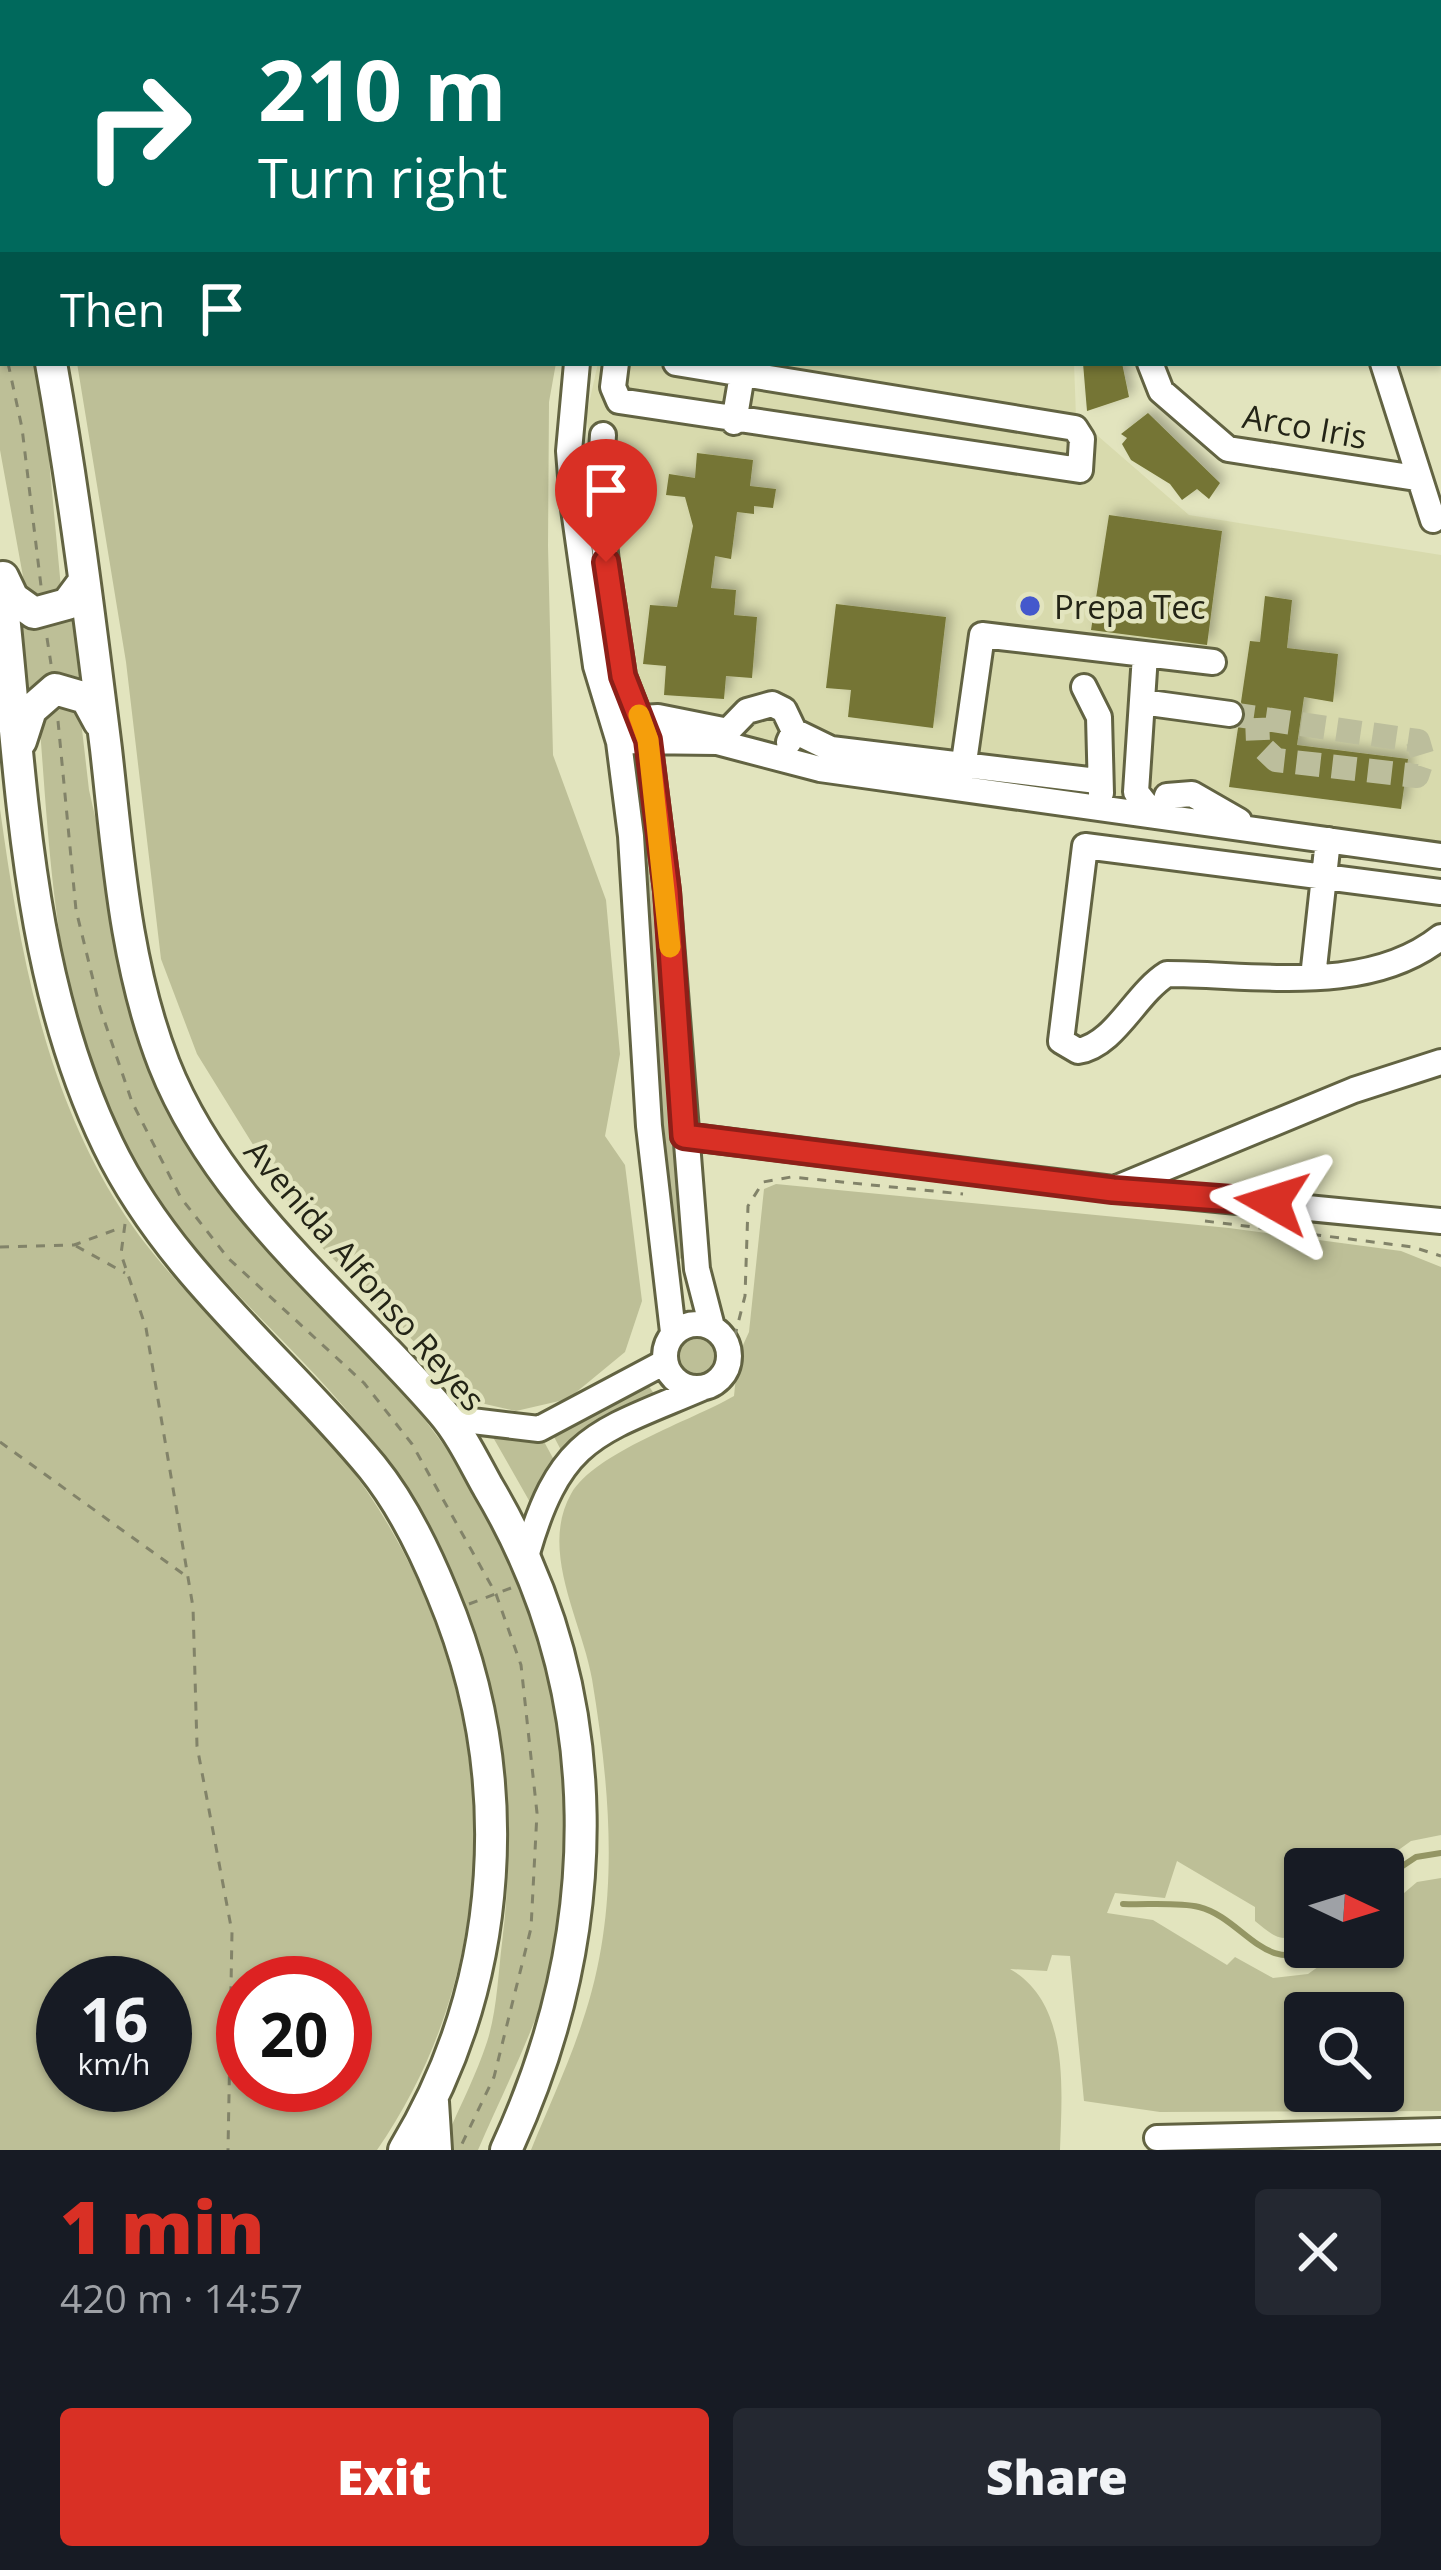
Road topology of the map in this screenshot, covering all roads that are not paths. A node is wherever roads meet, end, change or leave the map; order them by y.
1 (51, 366) edge
2 (577, 366) edge
3 (616, 366) edge
4 (709, 366) edge
5 (1151, 366) edge
6 (1384, 366) edge
7 (753, 370) edge
8 (743, 424) junction
9 (603, 435) dead end
10 (1416, 478) junction
11 (599, 498) junction
12 (573, 502) junction
13 (1433, 520) dead end
14 (0, 574) edge
15 (84, 581) junction
16 (1145, 655) junction
17 (1213, 662) dead end
18 (1084, 687) dead end
19 (1142, 702) junction
20 (1229, 714) tunnel mouth
21 (644, 728) junction
22 (794, 730) junction
23 (616, 732) junction
24 (104, 733) junction
25 (720, 736) junction
26 (20, 750) junction
27 (783, 755) junction
28 (964, 762) junction
29 (1097, 781) junction
30 (1136, 792) junction
31 (1110, 813) junction
32 (1157, 815) junction
33 (1328, 840) junction
34 (1441, 856) edge
35 (1324, 876) junction
36 (1441, 892) edge
37 (1441, 937) edge
38 (1313, 976) junction
39 (1441, 1062) edge
40 (684, 1136) junction
41 (1113, 1190) junction
42 (1441, 1221) edge
43 (712, 1327) junction
44 (674, 1332) junction
45 (665, 1362) junction
46 (702, 1388) junction
47 (447, 1418) junction
48 (531, 1566) junction
49 (433, 2102) junction
50 (1441, 2131) edge
51 (1157, 2138) dead end
52 (404, 2150) edge
53 (436, 2150) edge
54 (506, 2150) edge

1 - 15 main road, Avenida Alfonso Reyes
2 - 12 street
3 - 8 street
4 - 7 street
5 - 10 street, Arco Iris
6 - 10 street
7 - 8 street
7 - 8 street
9 - 11 street
10 - 13 street
11 - 12 street
11 - 21 street
12 - 23 street
14 - 15 main road
14 - 26 main road
15 - 24 main road, Avenida Alfonso Reyes
16 - 17 street
16 - 19 street
16 - 28 street
18 - 29 street
19 - 20 street
19 - 30 street
21 - 23 street
21 - 25 street
21 - 40 street
22 - 25 street
22 - 27 street
22 - 28 street
23 - 44 street
24 - 26 main road
24 - 47 main road, Avenida Alfonso Reyes
25 - 27 street
26 - 49 main road
27 - 31 street
28 - 29 street
29 - 31 street
30 - 31 street
30 - 32 street
31 - 32 street
32 - 33 street
33 - 34 street
33 - 35 street
35 - 36 street
35 - 38 street
35 - 38 street
37 - 38 street
39 - 41 street
40 - 41 street
40 - 43 street
41 - 42 street
43 - 44 street
43 - 46 street
44 - 45 street
45 - 46 street
45 - 47 street
46 - 48 street
47 - 48 main road, Avenida Alfonso Reyes
48 - 54 main road, Avenida Alfonso Reyes
49 - 52 main road
49 - 53 main road
50 - 51 street

